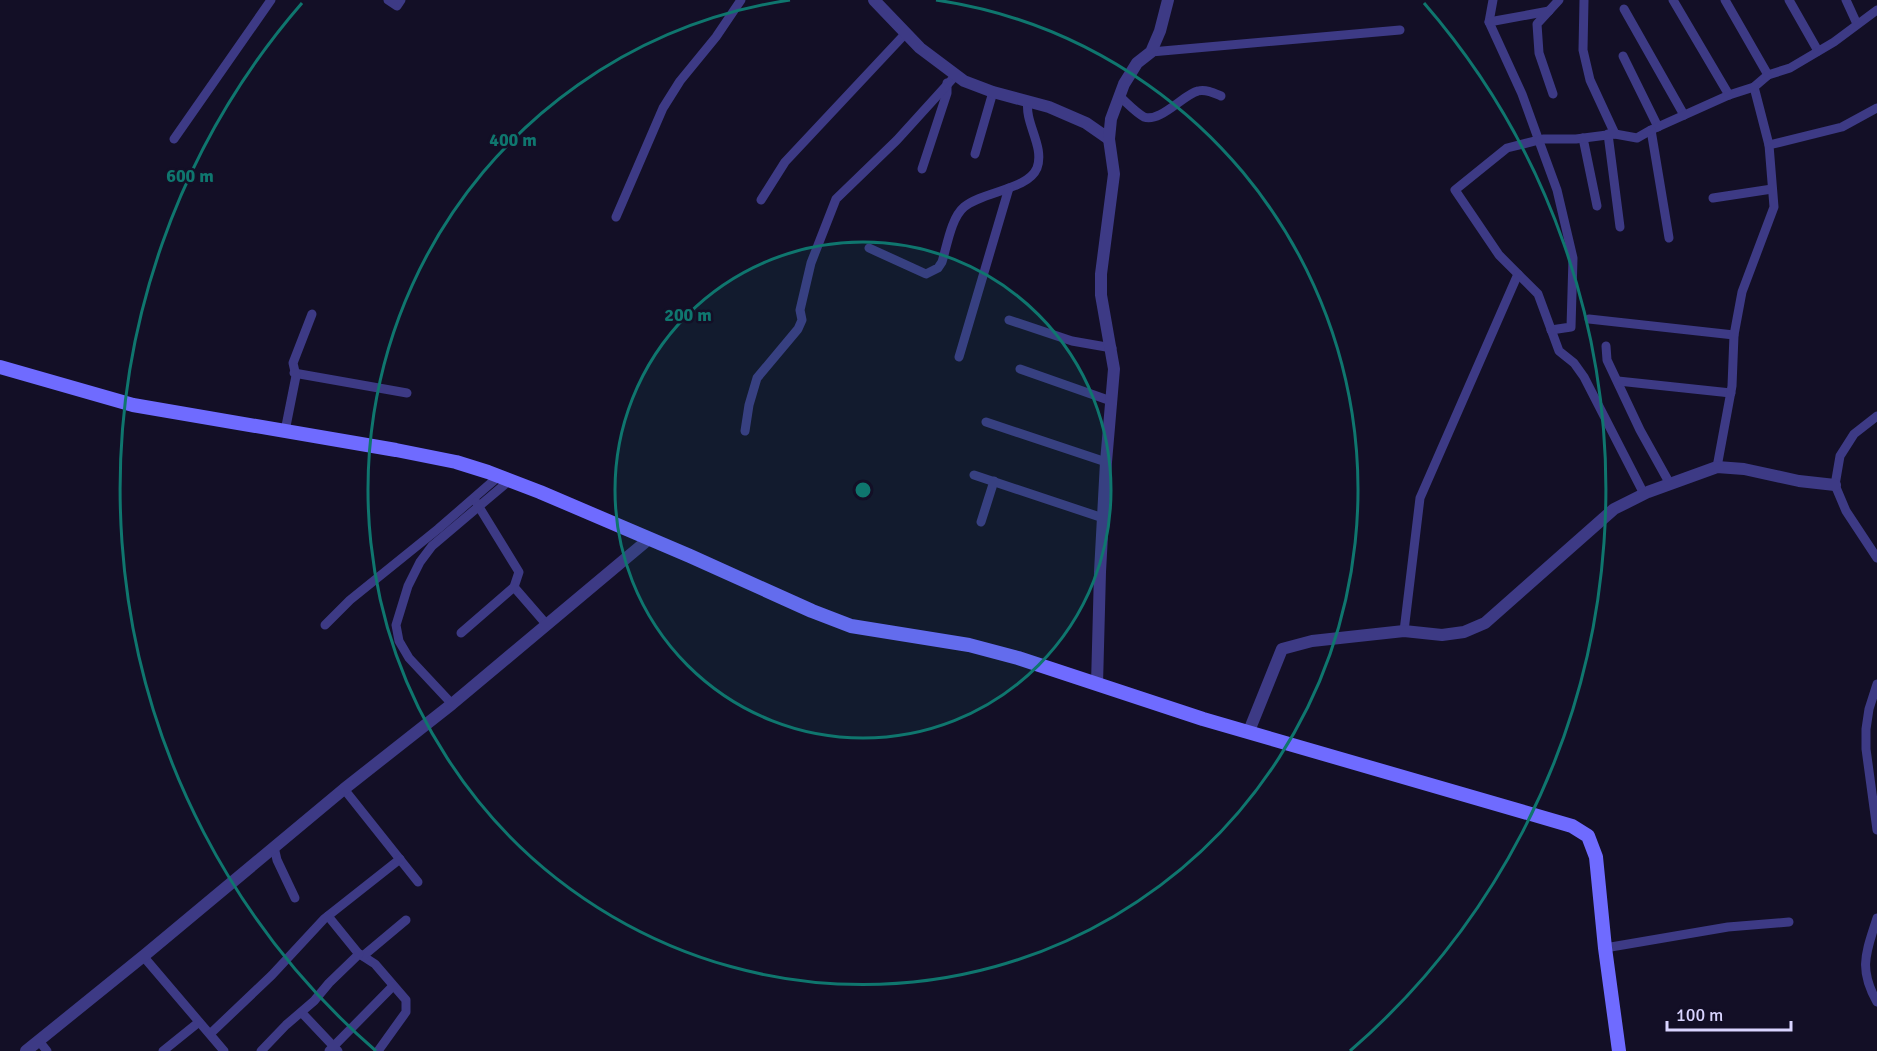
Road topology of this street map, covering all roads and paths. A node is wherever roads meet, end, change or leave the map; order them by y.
1 (271, 0) edge
2 (388, 0) edge
3 (401, 0) edge
4 (741, 0) edge
5 (874, 0) edge
6 (1168, 0) edge
7 (1493, 0) edge
8 (1558, 0) edge
9 (1584, 0) edge
10 (1673, 0) edge
11 (1725, 0) edge
12 (1789, 0) edge
13 (1845, 0) edge
14 (1624, 9) dead end
15 (1877, 10) edge
16 (1549, 11) junction
17 (1489, 22) junction
18 (1857, 24) junction
19 (1400, 30) dead end
20 (904, 34) junction
21 (1818, 51) junction
22 (1151, 52) junction
23 (1623, 56) dead end
24 (1767, 75) junction
25 (951, 79) junction
26 (1754, 87) junction
27 (993, 92) junction
28 (1553, 94) dead end
29 (1729, 95) junction
30 (1119, 96) junction
31 (1221, 96) dead end
32 (1028, 101) junction
33 (1877, 108) edge
34 (1684, 115) junction
35 (1655, 128) junction
36 (1611, 134) junction
37 (1583, 138) junction
38 (174, 139) dead end
39 (1109, 139) junction
40 (1539, 141) junction
41 (1769, 145) junction
42 (975, 154) dead end
43 (922, 168) dead end
44 (1009, 188) junction
45 (1772, 189) junction
46 (1713, 198) dead end
47 (761, 200) dead end
48 (1597, 206) dead end
49 (616, 218) dead end
50 (1620, 226) dead end
51 (1669, 238) dead end
52 (868, 248) dead end
53 (1518, 274) junction
54 (312, 314) dead end
55 (1589, 319) dead end
56 (1009, 320) dead end
57 (1551, 330) junction
58 (1734, 335) junction
59 (1606, 346) dead end
60 (1112, 348) junction
61 (959, 357) dead end
62 (0, 367) edge
63 (1020, 369) dead end
64 (294, 373) junction
65 (1618, 381) junction
66 (407, 393) dead end
67 (1731, 393) junction
68 (1111, 401) junction
69 (1877, 416) edge
70 (986, 422) dead end
71 (285, 431) junction
72 (745, 431) dead end
73 (1106, 462) junction
74 (1717, 467) junction
75 (974, 475) dead end
76 (504, 478) junction
77 (994, 481) junction
78 (1670, 484) junction
79 (1835, 485) junction
80 (1644, 494) junction
81 (475, 497) junction
82 (478, 508) junction
83 (1103, 518) junction
84 (981, 522) dead end
85 (649, 540) junction
86 (1877, 558) edge
87 (514, 587) junction
88 (547, 625) junction
89 (325, 626) dead end
90 (1404, 631) junction
91 (461, 633) dead end
92 (1097, 684) junction
93 (1877, 684) edge
94 (452, 704) junction
95 (1249, 732) junction
96 (344, 789) junction
97 (1877, 830) edge
98 (274, 847) junction
99 (400, 859) junction
100 (418, 882) dead end
101 (295, 898) dead end
102 (328, 916) junction
103 (1877, 918) edge
104 (406, 920) dead end
105 (1789, 922) dead end
106 (1605, 948) junction
107 (361, 955) junction
108 (143, 956) junction
109 (393, 986) junction
110 (1877, 1002) edge
111 (302, 1013) junction
112 (199, 1022) junction
113 (210, 1034) junction
114 (43, 1046) edge
115 (334, 1050) edge
116 (27, 1051) edge
117 (163, 1051) edge
118 (224, 1051) edge
119 (261, 1051) edge
120 (378, 1051) edge
121 (1619, 1051) edge

1 - 38 street
2 - 3 street
4 - 49 street
5 - 20 street
6 - 22 street
7 - 17 street
8 - 16 street
9 - 36 street
10 - 29 street
11 - 24 street
12 - 21 street
13 - 18 street
14 - 34 street
15 - 18 street
16 - 17 street
16 - 28 street
17 - 40 street
18 - 21 street
19 - 22 street
20 - 25 street
20 - 47 street
21 - 24 street
22 - 30 street
23 - 35 street
24 - 26 street
25 - 27 street
25 - 43 street
25 - 72 street
26 - 29 street
26 - 41 street
27 - 32 street
27 - 42 street
29 - 34 street
30 - 31 street
30 - 39 street
32 - 39 street
32 - 44 street
33 - 41 street
34 - 35 street
35 - 36 street
35 - 51 street
36 - 37 street
36 - 50 street
37 - 40 street
37 - 48 street
39 - 60 street
40 - 53 street
40 - 57 street
41 - 45 street
44 - 52 street
44 - 61 street
45 - 46 street
45 - 58 street
53 - 57 street
53 - 90 street
54 - 64 street
55 - 58 street
56 - 60 street
57 - 80 street
58 - 67 street
59 - 65 street
60 - 68 street
62 - 71 main road
63 - 68 street
64 - 66 street
64 - 71 street
65 - 67 street
65 - 78 street
67 - 74 street
68 - 73 street
69 - 79 street
70 - 73 street
71 - 76 main road
73 - 83 street
74 - 78 street
74 - 79 street
75 - 77 street
76 - 81 street
76 - 82 street
76 - 85 main road
77 - 83 street
77 - 84 street
78 - 80 street
79 - 86 street
80 - 90 street
81 - 82 street
81 - 89 street
82 - 87 street
82 - 94 street
83 - 92 street
85 - 88 street
85 - 92 main road
87 - 88 street
87 - 91 street
88 - 94 street
90 - 95 street
92 - 95 main road
93 - 97 street
94 - 96 street
95 - 106 main road
96 - 98 street
96 - 99 street
98 - 101 street
98 - 108 street
99 - 100 street
99 - 102 street
102 - 107 street
102 - 113 street
103 - 110 street
104 - 107 street
105 - 106 street
106 - 121 main road
107 - 109 street
107 - 111 street
108 - 112 street
108 - 114 street
109 - 115 street
109 - 120 street
111 - 115 street
111 - 119 street
112 - 113 street
112 - 117 street
113 - 118 street
114 - 116 street

